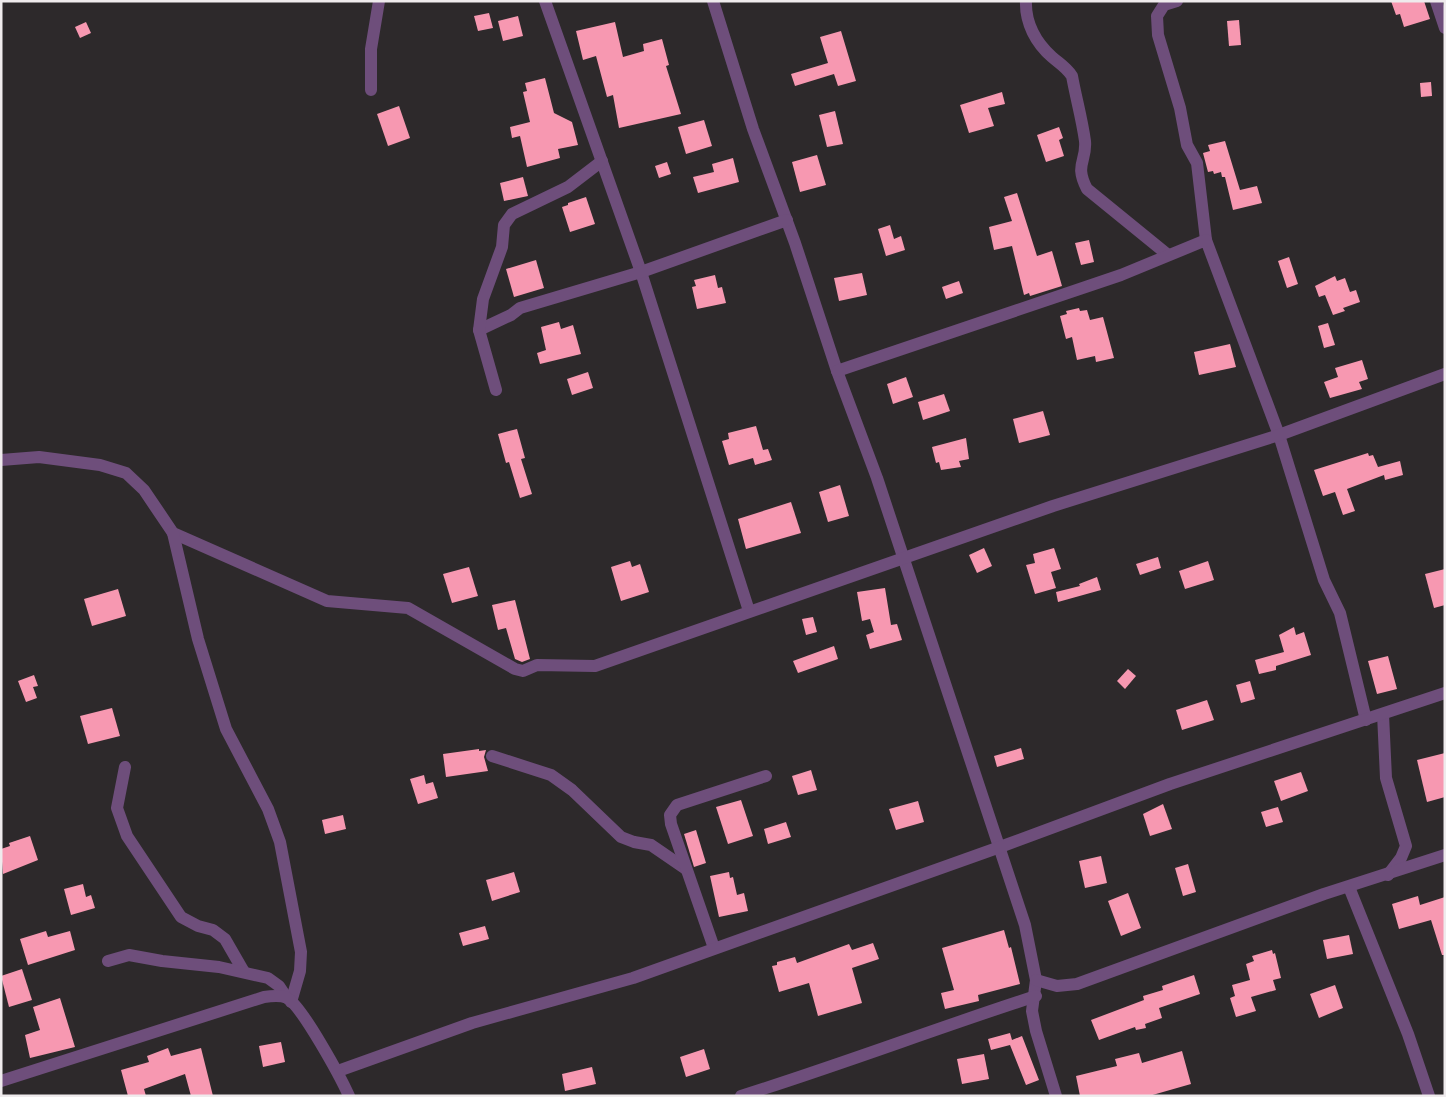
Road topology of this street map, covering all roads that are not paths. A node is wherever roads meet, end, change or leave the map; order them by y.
1 (379, 1) edge
2 (545, 1) edge
3 (713, 1) edge
4 (1026, 1) edge
5 (1176, 1) edge
6 (1436, 1) edge
7 (1445, 28) edge
8 (371, 90) dead end
9 (602, 161) junction
10 (787, 220) junction
11 (1206, 240) junction
12 (1168, 255) junction
13 (642, 272) junction
14 (479, 330) junction
15 (837, 371) junction
16 (1445, 374) edge
17 (496, 390) dead end
18 (1279, 435) junction
19 (1, 460) edge
20 (174, 533) junction
21 (903, 558) junction
22 (749, 611) junction
23 (1445, 693) edge
24 (1383, 714) junction
25 (1366, 720) junction
26 (492, 756) dead end
27 (124, 767) dead end
28 (766, 776) dead end
29 (1000, 847) junction
30 (1445, 855) edge
31 (686, 869) junction
32 (1388, 875) junction
33 (1349, 886) junction
34 (714, 948) junction
35 (108, 961) dead end
36 (244, 972) junction
37 (1036, 980) junction
38 (1036, 996) junction
39 (289, 1000) junction
40 (338, 1071) junction
41 (1, 1081) edge
42 (349, 1096) edge
43 (741, 1096) edge
44 (1056, 1096) edge
45 (1429, 1096) edge

1 - 8 street
2 - 9 street
3 - 10 street
4 - 12 street
5 - 11 street
6 - 7 street
9 - 13 street
9 - 14 street
10 - 13 street
10 - 15 street
11 - 12 street
11 - 18 street
12 - 15 street
13 - 14 street
13 - 22 street
14 - 17 street
15 - 21 street
16 - 18 street
18 - 21 street
18 - 25 street
19 - 20 street
20 - 22 street
20 - 39 street
21 - 22 street
21 - 29 street
23 - 24 street
24 - 25 street
24 - 32 street
25 - 29 street
26 - 31 street
27 - 36 street
28 - 31 street
29 - 34 street
29 - 37 street
30 - 32 street
31 - 34 street
32 - 33 street
33 - 37 street
33 - 45 street
34 - 40 street
35 - 36 street
36 - 39 street
37 - 38 street
38 - 43 street
38 - 44 street
39 - 40 street
39 - 41 street
40 - 42 street

